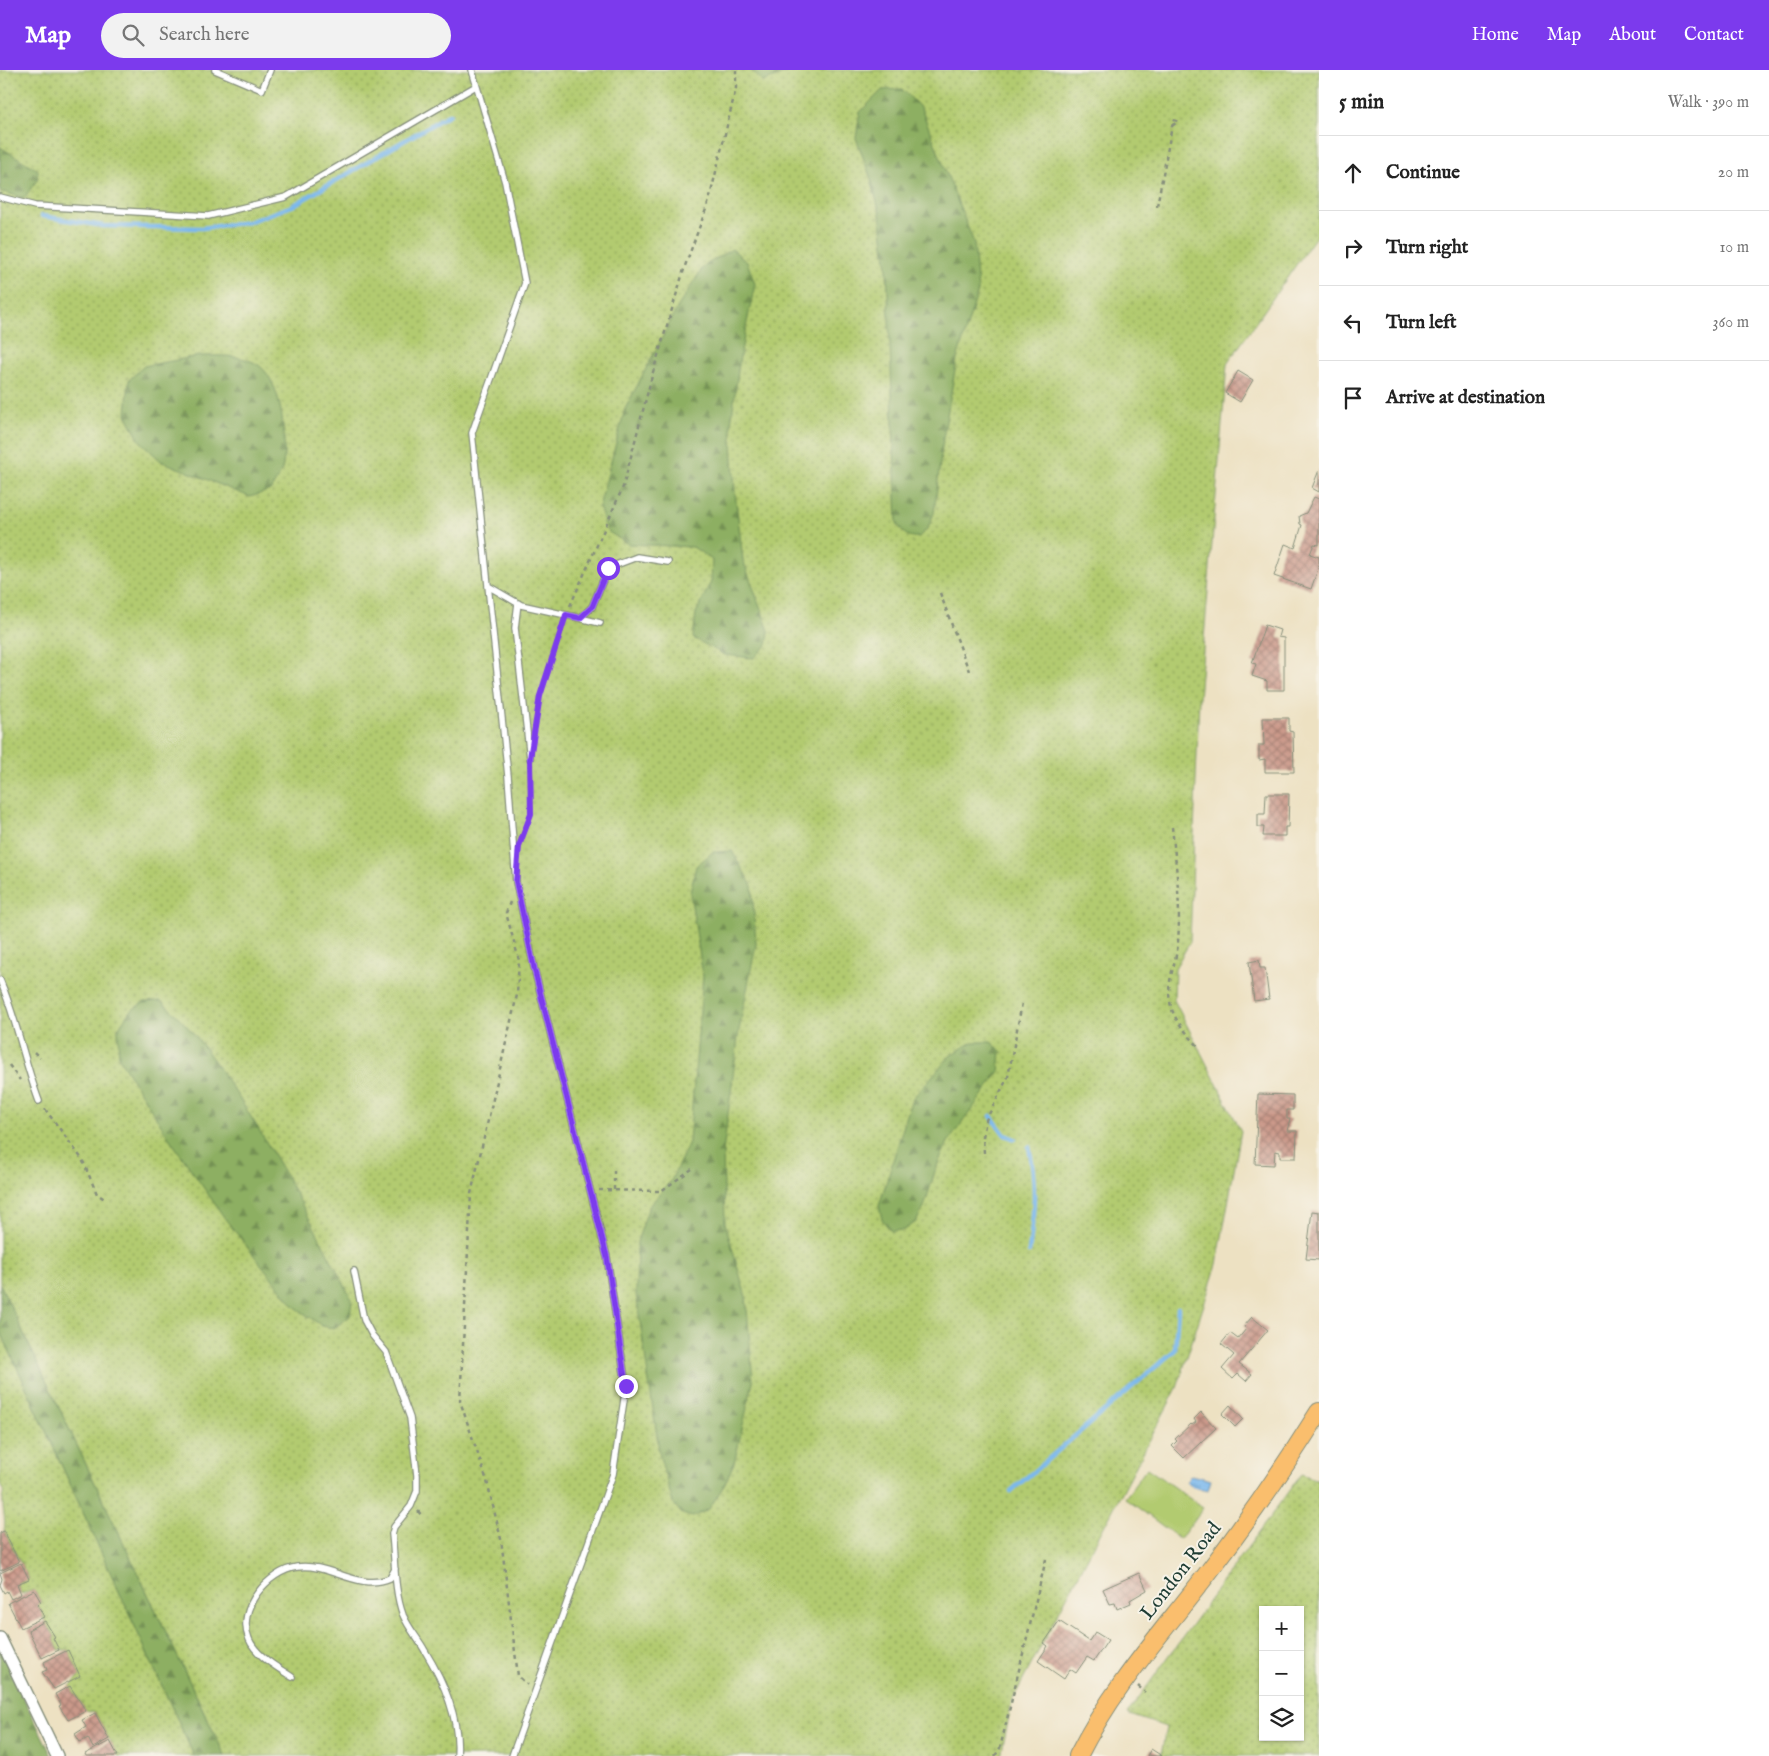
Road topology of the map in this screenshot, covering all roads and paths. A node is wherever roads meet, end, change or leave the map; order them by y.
1 (215, 70) edge
2 (270, 70) edge
3 (472, 70) edge
4 (736, 70) edge
5 (476, 86) junction
6 (1172, 126) dead end
7 (0, 196) edge
8 (1156, 206) dead end
9 (668, 562) dead end
10 (488, 586) junction
11 (940, 592) dead end
12 (518, 603) junction
13 (566, 615) junction
14 (580, 618) junction
15 (600, 623) dead end
16 (968, 671) dead end
17 (535, 723) dead end
18 (530, 758) joint
19 (1172, 827) dead end
20 (522, 838) dead end
21 (516, 882) junction
22 (0, 980) edge
23 (1022, 1003) dead end
24 (1198, 1046) dead end
25 (9, 1065) dead end
26 (23, 1083) dead end
27 (39, 1101) joint
28 (984, 1153) dead end
29 (692, 1169) dead end
30 (614, 1170) dead end
31 (590, 1189) junction
32 (614, 1190) junction
33 (106, 1200) dead end
34 (354, 1272) dead end
35 (1319, 1412) edge
36 (1047, 1555) dead end
37 (396, 1567) junction
38 (0, 1638) edge
39 (292, 1676) dead end
40 (534, 1690) junction
41 (57, 1756) edge
42 (458, 1756) edge
43 (512, 1756) edge
44 (995, 1756) edge
45 (1078, 1756) edge

1 - 2 lane
3 - 5 lane
4 - 13 path
5 - 7 lane
5 - 10 lane
6 - 8 path
9 - 14 lane
10 - 12 lane
10 - 21 lane
11 - 16 path
12 - 13 lane
12 - 18 lane
13 - 14 lane
13 - 17 path
14 - 15 lane
18 - 20 path
19 - 24 path
21 - 31 lane
21 - 40 path
22 - 27 lane
23 - 28 path
25 - 26 path
27 - 33 path
29 - 32 path
30 - 32 path
31 - 32 path
31 - 40 lane
34 - 37 lane
35 - 45 main road, London Road
36 - 44 path
37 - 39 lane
37 - 42 lane
38 - 41 street
40 - 43 lane

